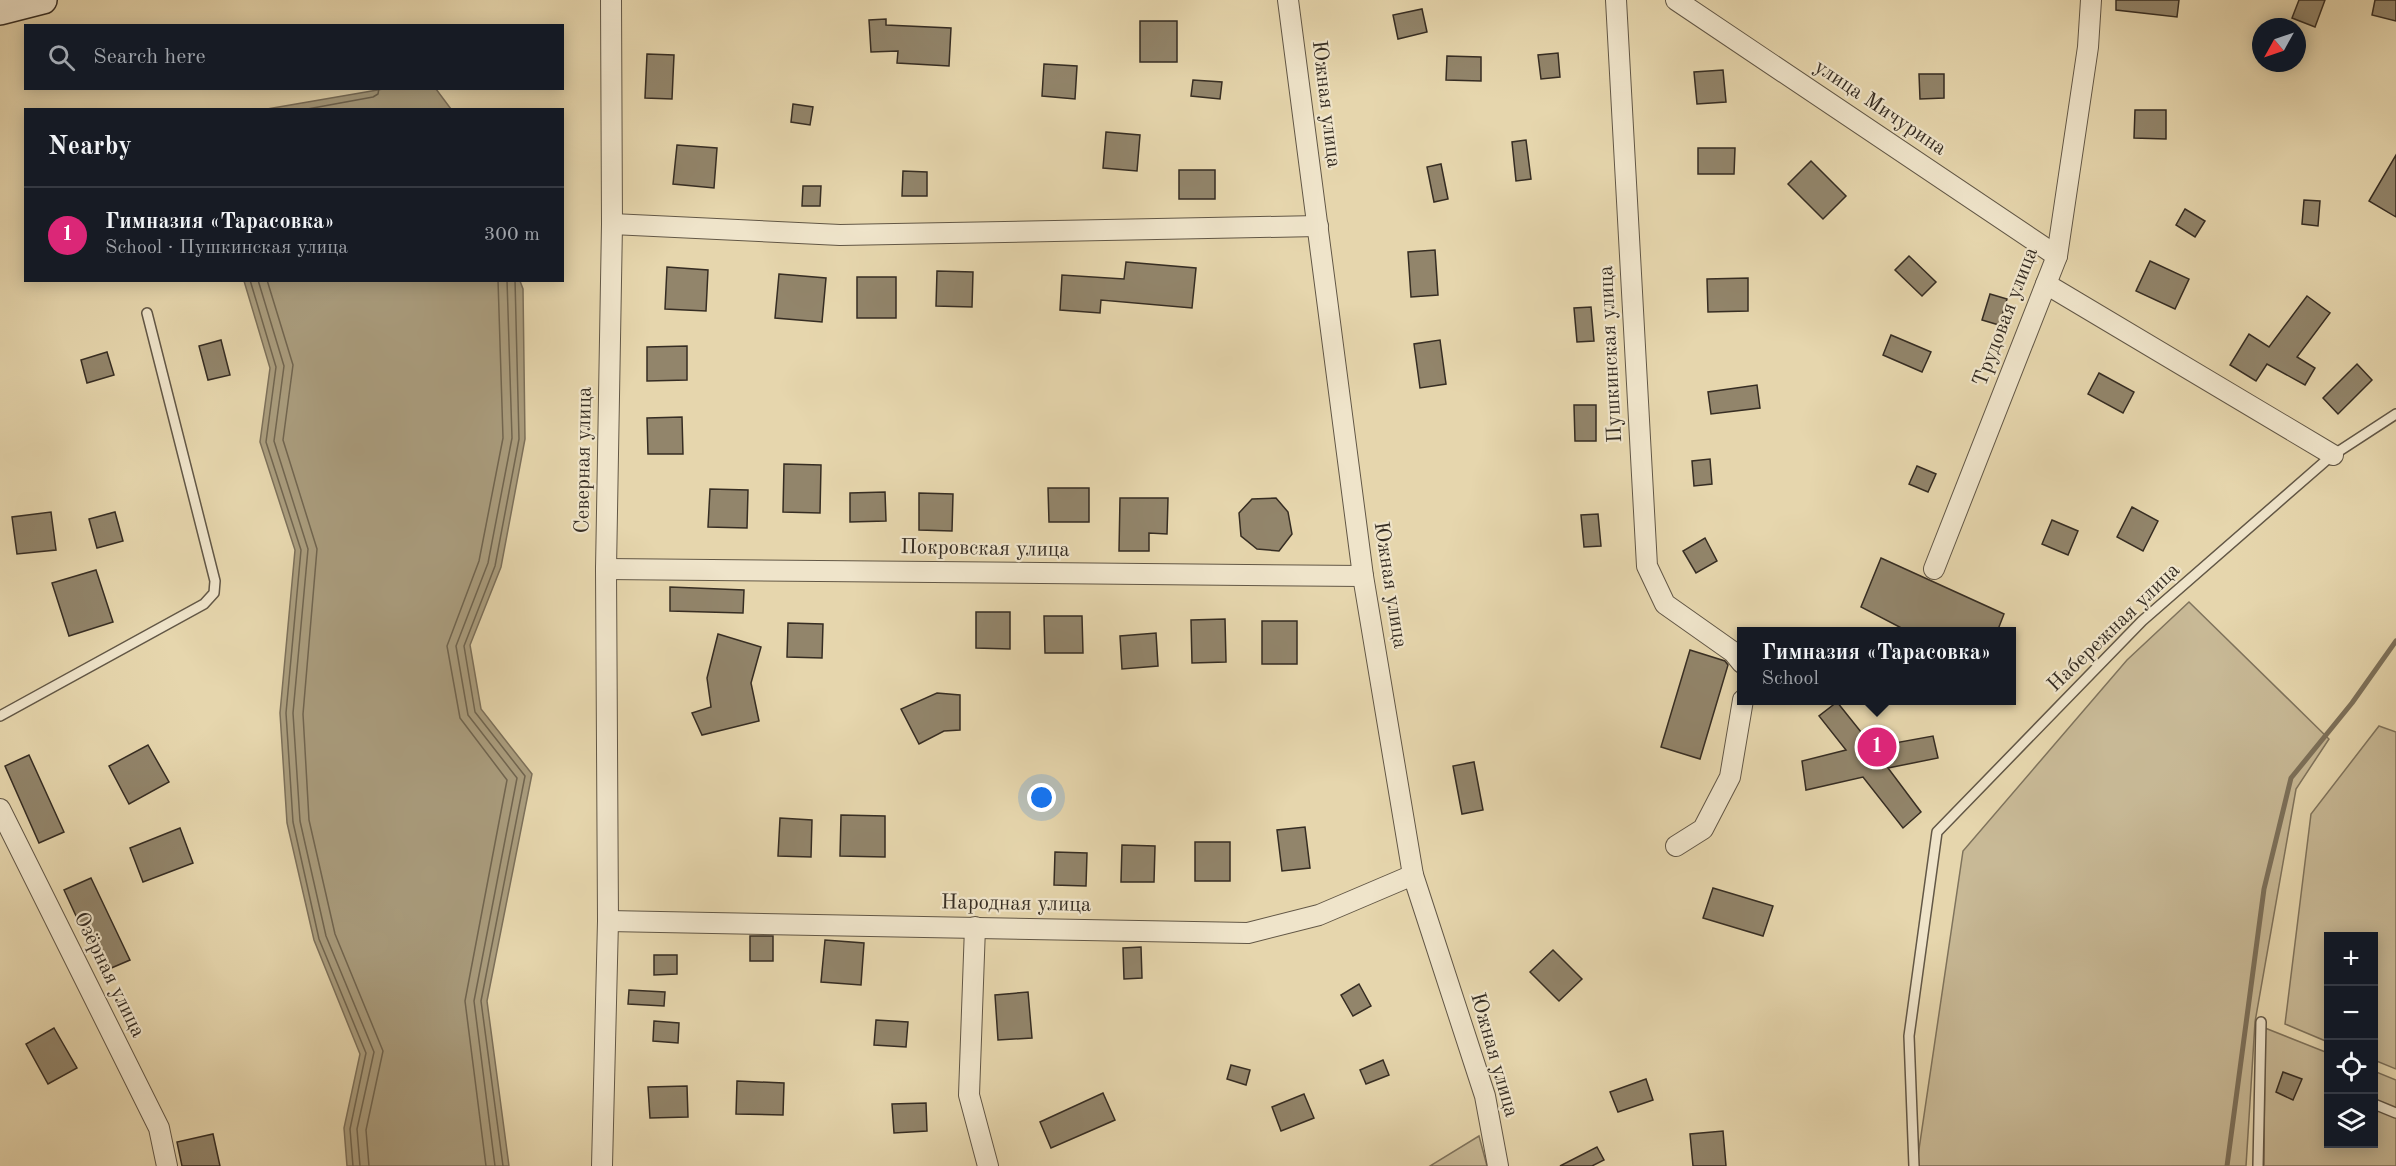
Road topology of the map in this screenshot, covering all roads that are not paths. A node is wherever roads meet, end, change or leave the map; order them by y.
1 (44, 0) edge
2 (611, 0) edge
3 (1288, 0) edge
4 (1616, 0) edge
5 (1676, 0) edge
6 (2091, 0) edge
7 (0, 11) edge
8 (612, 224) junction
9 (1318, 226) junction
10 (2057, 255) junction
11 (2046, 284) junction
12 (147, 314) dead end
13 (2396, 414) edge
14 (2333, 455) junction
15 (1934, 568) dead end
16 (606, 569) junction
17 (1363, 576) junction
18 (1737, 657) edge
19 (1742, 705) edge
20 (0, 716) edge
21 (0, 809) edge
22 (1676, 846) dead end
23 (1413, 875) junction
24 (608, 921) junction
25 (975, 927) junction
26 (2261, 1022) dead end
27 (2378, 1106) edge
28 (2396, 1113) edge
29 (168, 1166) edge
30 (602, 1166) edge
31 (988, 1166) edge
32 (1498, 1166) edge
33 (1914, 1166) edge
34 (2258, 1166) edge

1 - 7 main road
2 - 8 street, Северная улица
3 - 9 street, Южная улица
4 - 18 street, Пушкинская улица
5 - 10 street, улица Мичурина
6 - 10 street, Трудовая улица
8 - 9 street
8 - 16 street, Северная улица
9 - 17 street, Южная улица
10 - 11 street, Трудовая улица
11 - 14 street
11 - 15 street, Трудовая улица
12 - 20 lane
13 - 14 lane, Набережная улица
14 - 33 lane, Набережная улица
16 - 17 street, Покровская улица
16 - 24 street, Северная улица
17 - 23 street, Южная улица
19 - 22 street
21 - 29 street, Озёрная улица
23 - 25 street, Народная улица
23 - 32 street, Южная улица
24 - 25 street, Народная улица
24 - 30 street, Северная улица
25 - 31 street
26 - 34 lane
27 - 28 lane

